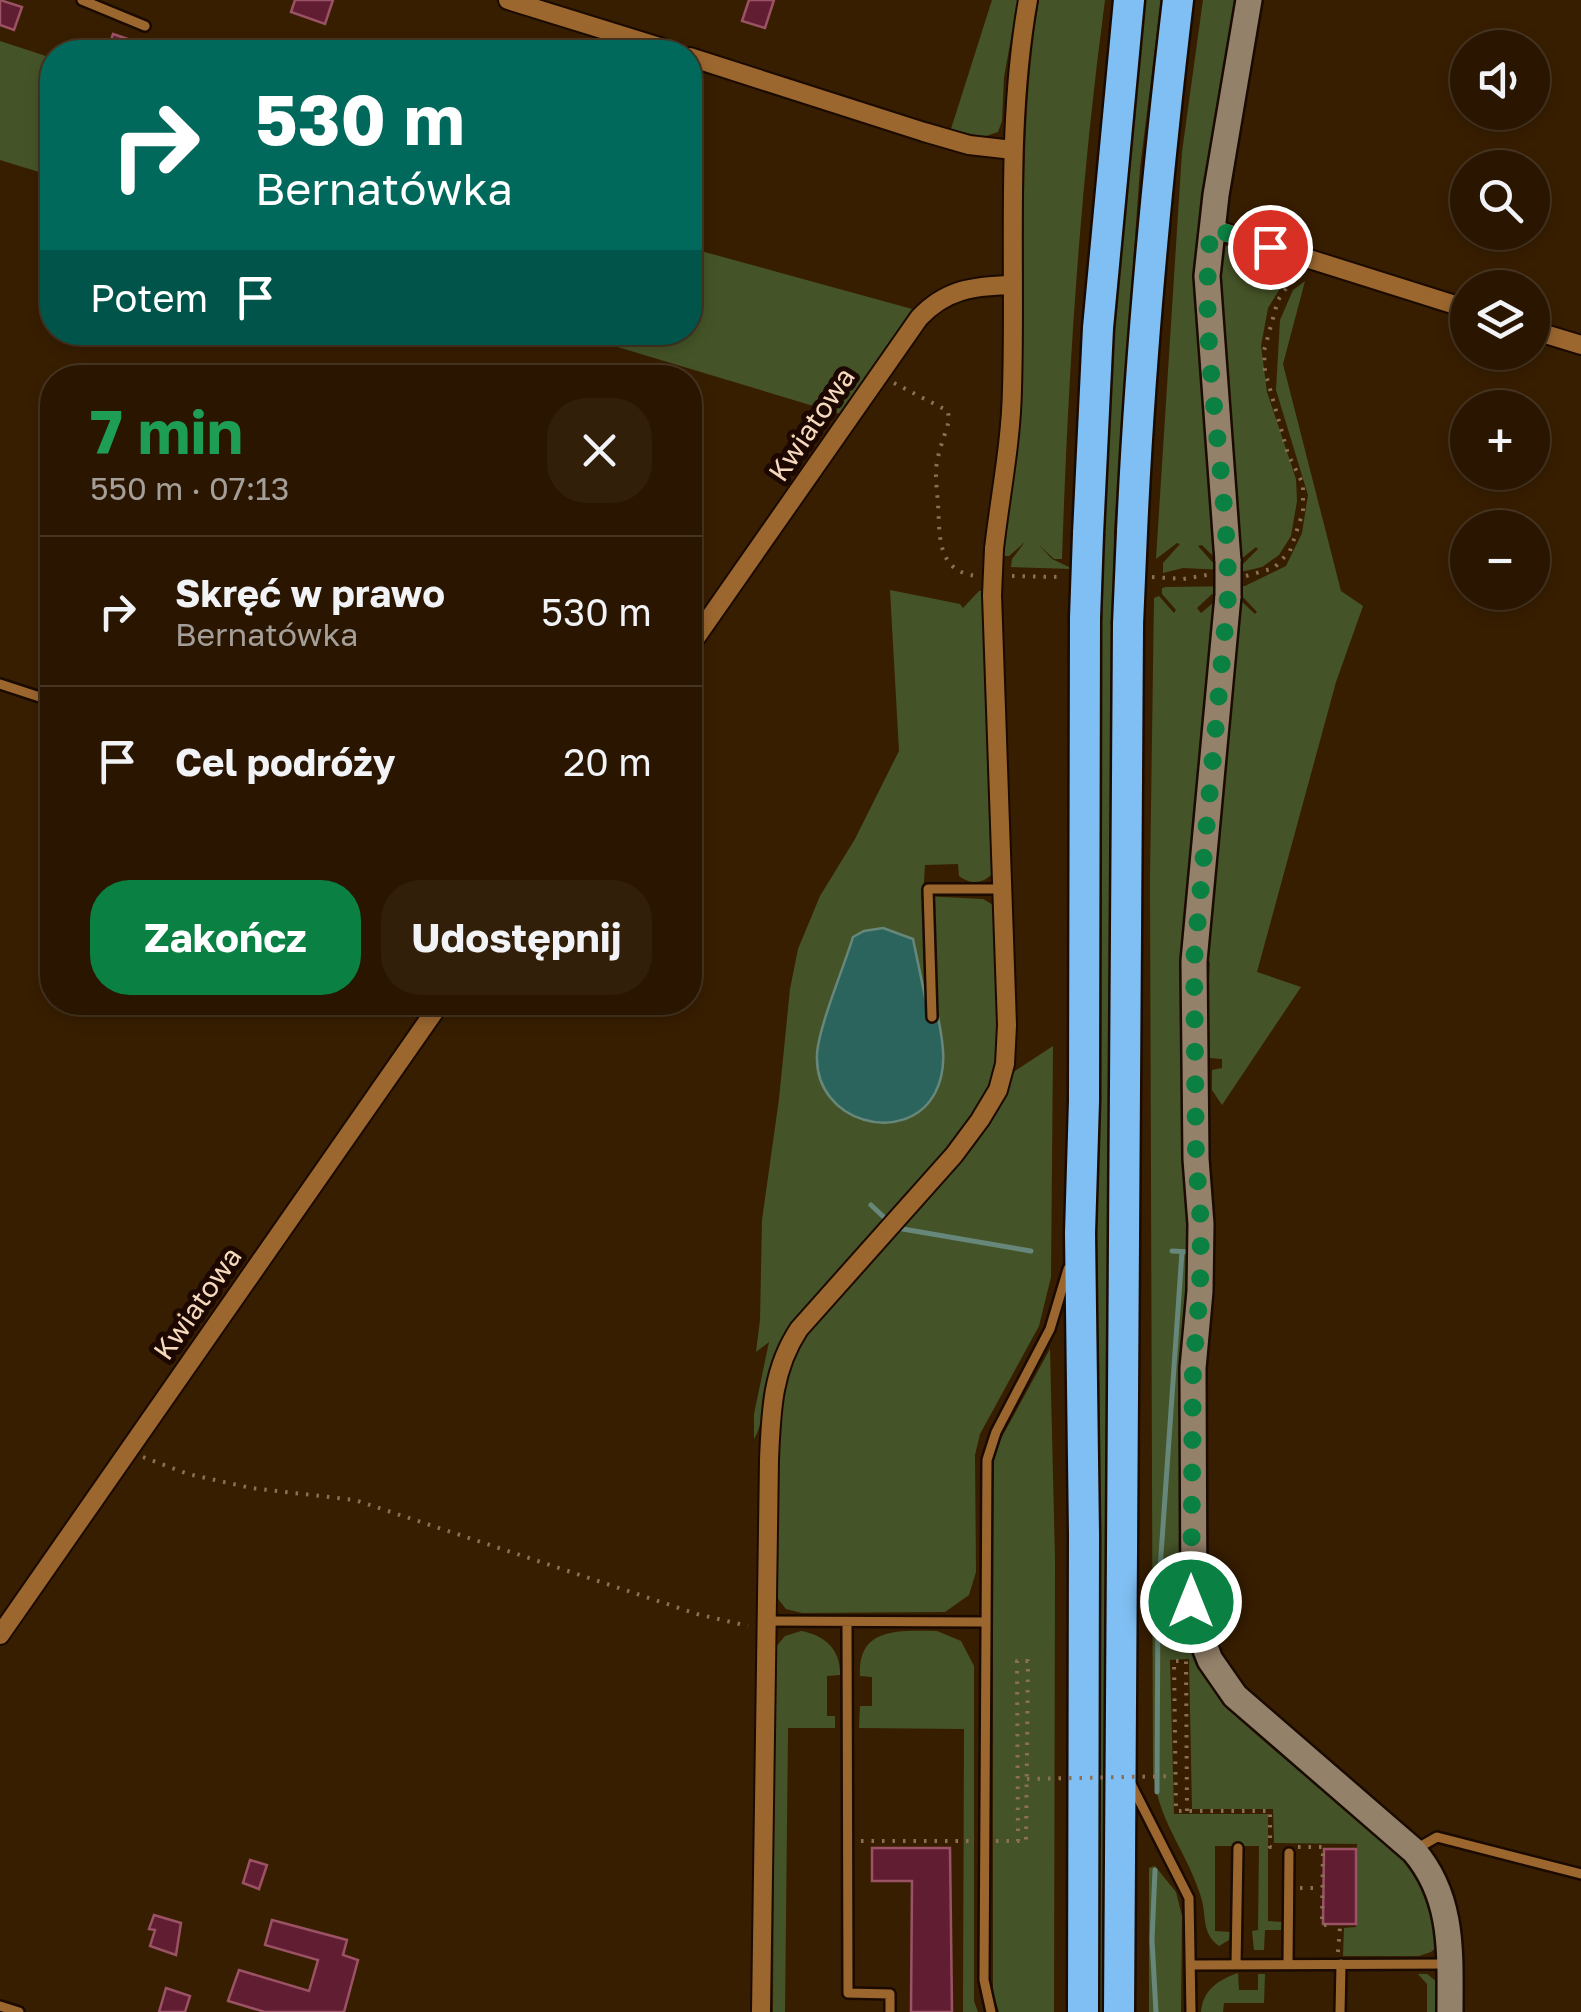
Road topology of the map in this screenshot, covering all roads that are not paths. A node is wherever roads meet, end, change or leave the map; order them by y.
1 (82, 0) edge
2 (508, 0) edge
3 (1028, 0) edge
4 (1129, 0) edge
5 (1178, 0) edge
6 (1249, 0) edge
7 (145, 26) dead end
8 (637, 40) edge
9 (702, 61) edge
10 (1013, 150) junction
11 (1211, 228) junction
12 (1012, 285) junction
13 (1450, 303) edge
14 (1550, 336) edge
15 (1581, 345) edge
16 (702, 629) edge
17 (0, 684) edge
18 (40, 697) edge
19 (1002, 889) junction
20 (432, 1015) edge
21 (932, 1017) dead end
22 (1080, 1233) junction
23 (847, 1622) junction
24 (984, 1622) junction
25 (767, 1626) junction
26 (0, 1635) edge
27 (1120, 1763) junction
28 (1238, 1848) dead end
29 (1414, 1851) junction
30 (1289, 1852) dead end
31 (1581, 1874) edge
32 (1288, 1964) junction
33 (1341, 1964) junction
34 (1450, 1964) junction
35 (1192, 1965) junction
36 (1236, 1965) junction
37 (0, 2006) edge
38 (19, 2012) edge
39 (761, 2012) edge
40 (890, 2012) edge
41 (990, 2012) edge
42 (1083, 2012) edge
43 (1119, 2012) edge
44 (1191, 2012) edge
45 (1340, 2012) edge
46 (1450, 2012) edge

1 - 7 lane
2 - 8 street
3 - 10 street
4 - 22 highway, bridge
5 - 27 highway, bridge
6 - 11 street
9 - 10 street
10 - 12 street
11 - 13 street
11 - 29 street
12 - 16 street, Kwiatowa
12 - 19 street, bridge
14 - 15 street
17 - 18 lane
19 - 21 lane
19 - 25 street
20 - 26 street, Kwiatowa
22 - 24 lane
22 - 42 highway
23 - 24 lane
23 - 25 lane
23 - 40 lane
24 - 41 lane
25 - 39 street
27 - 35 lane
27 - 43 highway
28 - 36 lane
29 - 31 lane
29 - 34 street
30 - 32 lane
32 - 33 lane
32 - 36 lane
33 - 34 lane
33 - 45 lane
34 - 46 street
35 - 36 lane
35 - 44 lane
37 - 38 lane

